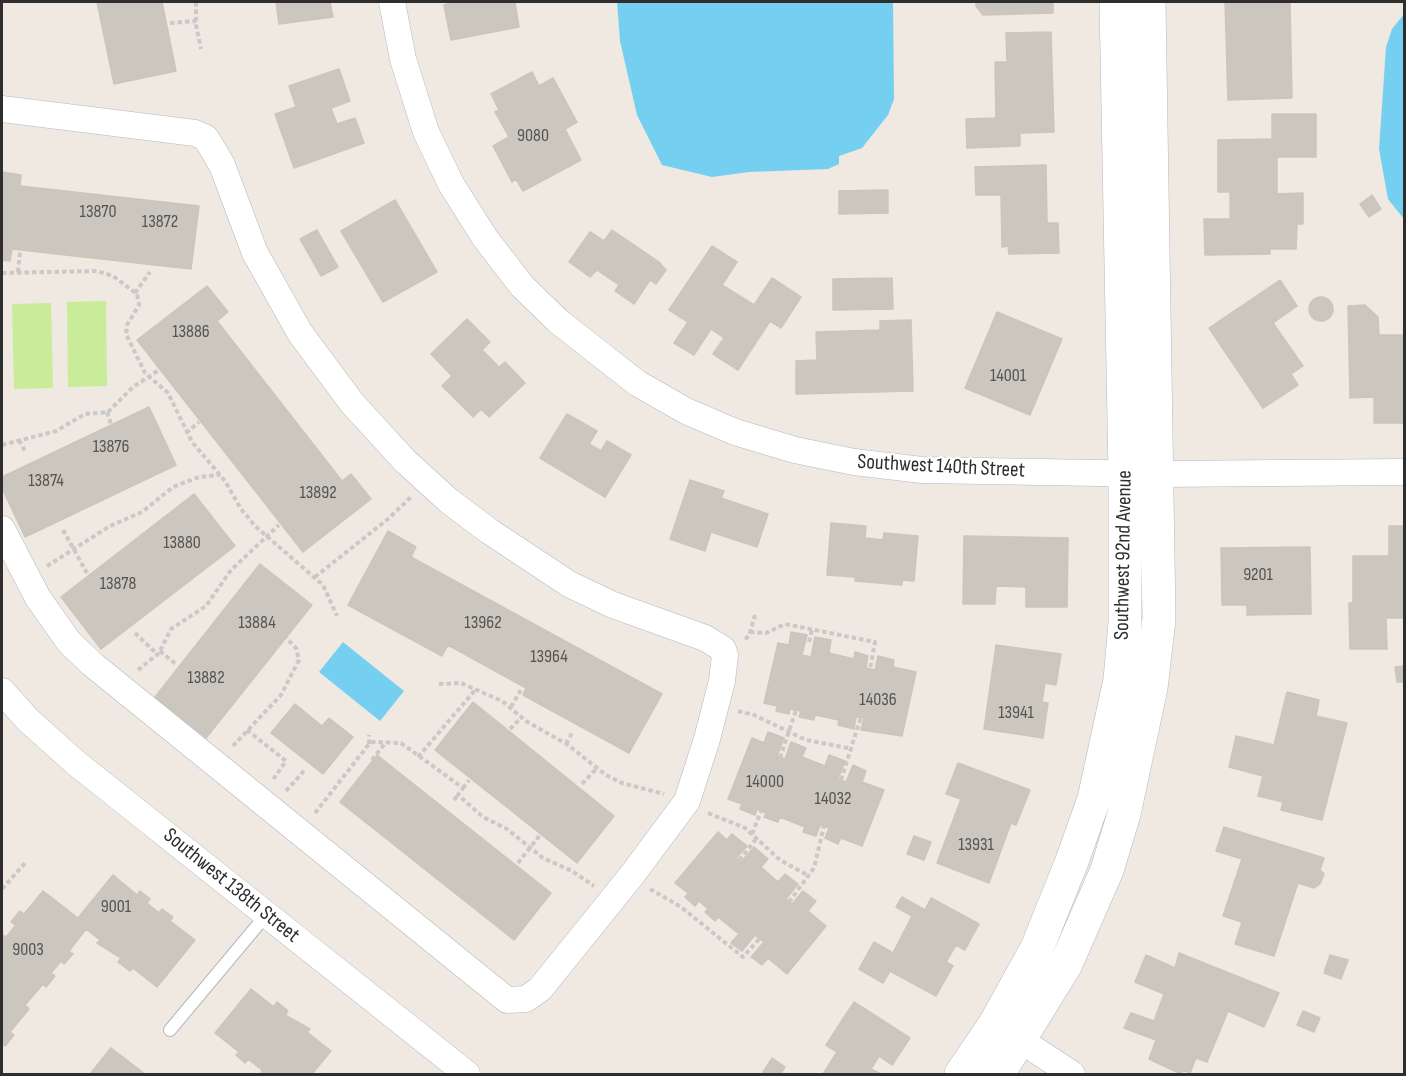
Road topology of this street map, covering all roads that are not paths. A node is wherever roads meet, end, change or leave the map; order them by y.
1 (392, 2) edge
2 (1116, 2) edge
3 (1149, 2) edge
4 (2, 109) edge
5 (1404, 472) edge
6 (1125, 473) junction
7 (1157, 474) junction
8 (2, 529) edge
9 (2, 691) edge
10 (267, 914) junction
11 (170, 1030) dead end
12 (1007, 1032) junction
13 (467, 1074) edge
14 (961, 1074) edge
15 (998, 1074) edge
16 (1072, 1074) edge

1 - 6 street, Southwest 140th Street
2 - 6 street, Southwest 92nd Avenue
3 - 7 street, Southwest 92nd Avenue
4 - 8 street
5 - 7 street, Southwest 140th Street
6 - 7 street, Southwest 140th Street
6 - 12 street, Southwest 92nd Avenue
7 - 12 street, Southwest 92nd Avenue
9 - 10 street, Southwest 138th Street
10 - 11 lane
10 - 13 street, Southwest 138th Street
12 - 14 street, Southwest 92nd Avenue
12 - 15 street, Southwest 92nd Avenue
12 - 16 street

